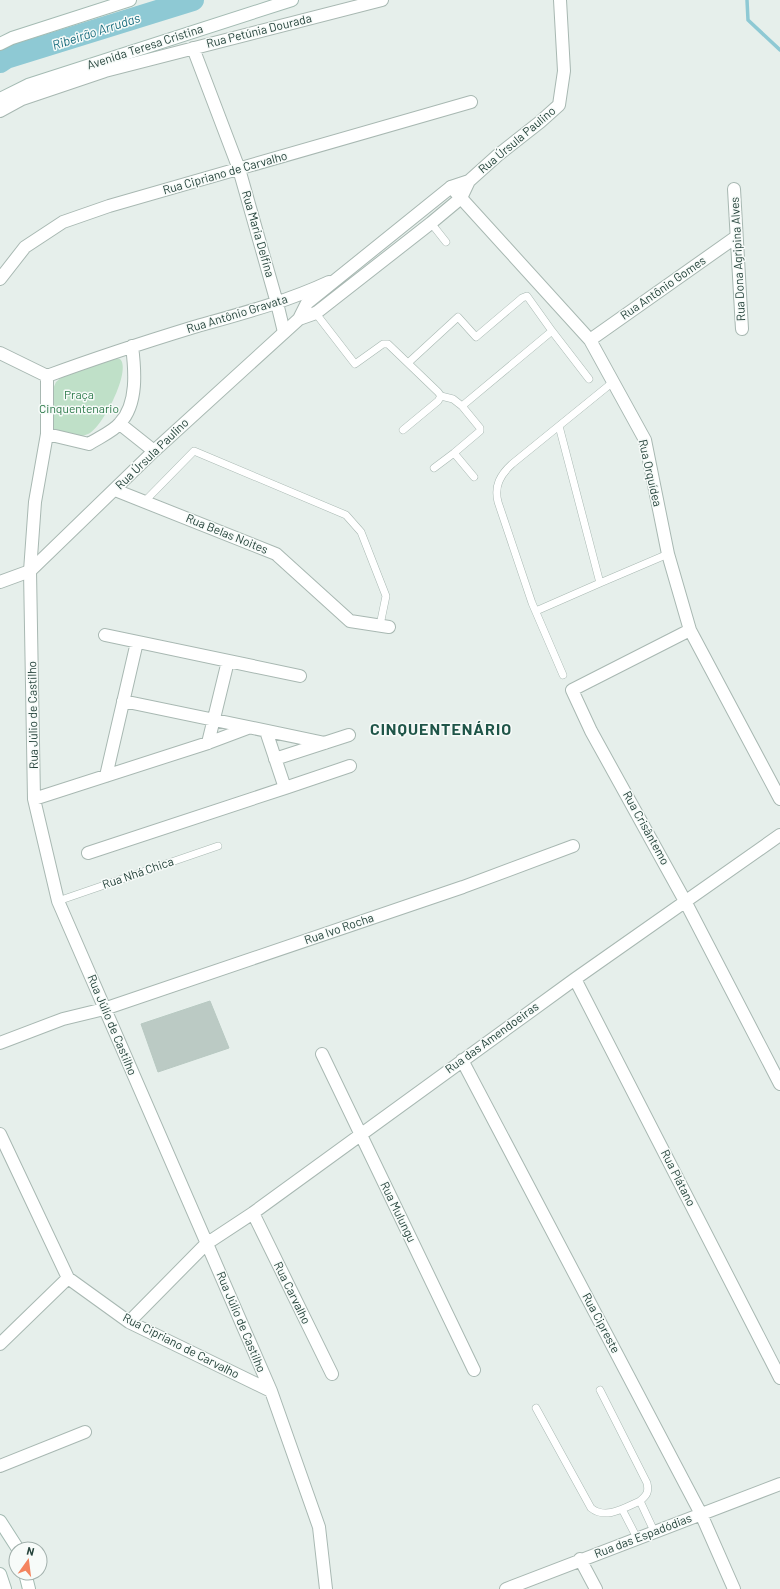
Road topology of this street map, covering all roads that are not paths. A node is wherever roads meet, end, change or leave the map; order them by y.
1 (130, 0) edge
2 (292, 0) edge
3 (382, 0) edge
4 (560, 0) edge
5 (0, 44) edge
6 (193, 48) junction
7 (0, 99) edge
8 (471, 102) dead end
9 (0, 111) edge
10 (239, 169) junction
11 (469, 181) junction
12 (451, 187) junction
13 (734, 189) dead end
14 (461, 198) junction
15 (431, 223) junction
16 (736, 237) junction
17 (446, 242) dead end
18 (339, 277) junction
19 (0, 279) edge
20 (278, 303) junction
21 (308, 303) junction
22 (316, 313) junction
23 (299, 319) junction
24 (742, 329) dead end
25 (552, 331) junction
26 (284, 332) junction
27 (590, 340) junction
28 (132, 346) junction
29 (0, 353) edge
30 (408, 362) junction
31 (48, 376) junction
32 (589, 380) dead end
33 (613, 382) junction
34 (441, 396) junction
35 (462, 406) junction
36 (120, 424) junction
37 (559, 426) junction
38 (403, 430) dead end
39 (47, 434) junction
40 (154, 451) junction
41 (454, 453) junction
42 (434, 468) dead end
43 (474, 477) dead end
44 (115, 490) junction
45 (145, 501) junction
46 (668, 554) junction
47 (30, 571) junction
48 (0, 582) edge
49 (600, 583) junction
50 (536, 611) junction
51 (384, 626) joint
52 (690, 630) junction
53 (105, 635) dead end
54 (137, 642) junction
55 (228, 661) junction
56 (563, 675) dead end
57 (300, 676) dead end
58 (123, 701) junction
59 (213, 720) junction
60 (248, 728) junction
61 (266, 731) junction
62 (349, 735) dead end
63 (208, 743) junction
64 (326, 743) junction
65 (275, 759) junction
66 (350, 766) dead end
67 (106, 776) junction
68 (285, 788) junction
69 (34, 799) junction
70 (780, 799) edge
71 (780, 835) edge
72 (218, 846) dead end
73 (573, 846) dead end
74 (88, 853) dead end
75 (58, 900) junction
76 (686, 901) junction
77 (575, 978) junction
78 (104, 1009) junction
79 (0, 1043) edge
80 (322, 1054) dead end
81 (462, 1060) junction
82 (780, 1084) edge
83 (360, 1133) junction
84 (0, 1134) edge
85 (252, 1213) junction
86 (206, 1244) junction
87 (68, 1278) junction
88 (129, 1322) junction
89 (0, 1344) edge
90 (474, 1370) dead end
91 (332, 1374) dead end
92 (780, 1378) edge
93 (600, 1390) dead end
94 (270, 1392) junction
95 (536, 1408) dead end
96 (86, 1432) dead end
97 (0, 1466) edge
98 (780, 1484) edge
99 (640, 1501) junction
100 (622, 1509) junction
101 (700, 1514) junction
102 (0, 1521) edge
103 (654, 1531) junction
104 (637, 1538) junction
105 (13, 1541) edge
106 (580, 1559) junction
107 (0, 1574) edge
108 (5, 1589) edge
109 (326, 1589) edge
110 (506, 1589) edge
111 (596, 1589) edge
112 (734, 1589) edge

1 - 5 street
2 - 7 street, Avenida Teresa Cristina
3 - 6 street, Rua Petúnia Dourada
4 - 11 street, Rua Úrsula Paulino
6 - 9 street, Rua Petúnia Dourada
6 - 10 street, Rua Maria Delfina
8 - 10 street, Rua Cipriano de Carvalho
10 - 19 street, Rua Cipriano de Carvalho
10 - 20 street, Rua Maria Delfina
11 - 12 street, Rua Úrsula Paulino
11 - 14 street, Rua Úrsula Paulino
12 - 14 street, Rua Orquídea
12 - 18 street, Rua Úrsula Paulino
13 - 16 street, Rua Dona Agripina Alves
14 - 15 street, Rua Úrsula Paulino
14 - 27 street, Rua Orquídea
15 - 17 lane
15 - 22 street, Rua Úrsula Paulino
16 - 24 street, Rua Dona Agripina Alves
16 - 27 street, Rua Antônio Gomes
18 - 20 street, Rua Antônio Gravata
18 - 21 street, Rua Úrsula Paulino
20 - 26 street, Rua Maria Delfina
20 - 28 street, Rua Antônio Gravata
21 - 22 lane
21 - 23 street, Rua Úrsula Paulino
22 - 23 street, Rua Úrsula Paulino
22 - 30 lane
23 - 26 street, Rua Úrsula Paulino
25 - 30 lane
25 - 32 lane
25 - 35 lane
26 - 40 street, Rua Úrsula Paulino
27 - 33 street, Rua Orquídea
28 - 31 street, Rua Antônio Gravata
28 - 36 street
29 - 31 street
30 - 34 lane
31 - 39 street, Rua Júlio de Castilho
33 - 37 lane
33 - 46 street, Rua Orquídea
34 - 35 lane
34 - 38 lane
35 - 41 lane
36 - 39 street
36 - 40 street
37 - 49 lane
37 - 50 lane
39 - 47 street, Rua Júlio de Castilho
40 - 44 street, Rua Úrsula Paulino
41 - 42 lane
41 - 43 lane
44 - 45 street, Rua Belas Noites
44 - 47 street, Rua Úrsula Paulino
45 - 51 street, Rua Belas Noites
45 - 51 lane
46 - 49 lane
46 - 52 street, Rua Orquídea
47 - 48 street, Rua Úrsula Paulino
47 - 69 street, Rua Júlio de Castilho
49 - 50 lane
50 - 56 lane
52 - 70 street, Rua Orquídea
52 - 76 street, Rua Crisântemo
53 - 54 street
54 - 55 street
54 - 58 street
55 - 57 street
55 - 59 street
58 - 59 street
58 - 67 street
59 - 60 street
59 - 63 street
60 - 61 street
60 - 63 street
61 - 64 street
61 - 65 street
62 - 64 street
63 - 67 street
64 - 65 street
65 - 68 street
66 - 68 street
67 - 69 street
68 - 74 street
69 - 75 street, Rua Júlio de Castilho
71 - 76 street, Rua das Amendoeiras
72 - 75 lane, Rua Nhá Chica
73 - 78 street, Rua Ivo Rocha
75 - 78 street, Rua Júlio de Castilho
76 - 77 street, Rua das Amendoeiras
76 - 82 street, Rua Crisântemo
77 - 81 street, Rua das Amendoeiras
77 - 92 street, Rua Plátano
78 - 79 street, Rua Ivo Rocha
78 - 86 street, Rua Júlio de Castilho
80 - 83 street, Rua Mulungu
81 - 83 street, Rua das Amendoeiras
81 - 101 street, Rua Cipreste
83 - 85 street, Rua das Amendoeiras
83 - 90 street, Rua Mulungu
84 - 87 street, Rua Cipriano de Carvalho
85 - 86 street, Rua das Amendoeiras
85 - 91 street, Rua Carvalho
86 - 88 street, Rua das Amendoeiras
86 - 94 street, Rua Júlio de Castilho
87 - 88 street, Rua Cipriano de Carvalho
87 - 89 street
88 - 94 street, Rua Cipriano de Carvalho
93 - 99 lane
94 - 109 street, Rua Júlio de Castilho
95 - 100 lane
96 - 97 street
98 - 101 street, Rua das Espadódias
99 - 100 lane
99 - 103 lane
100 - 104 lane
101 - 103 street, Rua das Espadódias
101 - 112 street, Rua Cipreste
102 - 105 street
103 - 104 street, Rua das Espadódias
104 - 106 street, Rua das Espadódias
106 - 110 street, Rua das Espadódias
106 - 111 street
107 - 108 street

